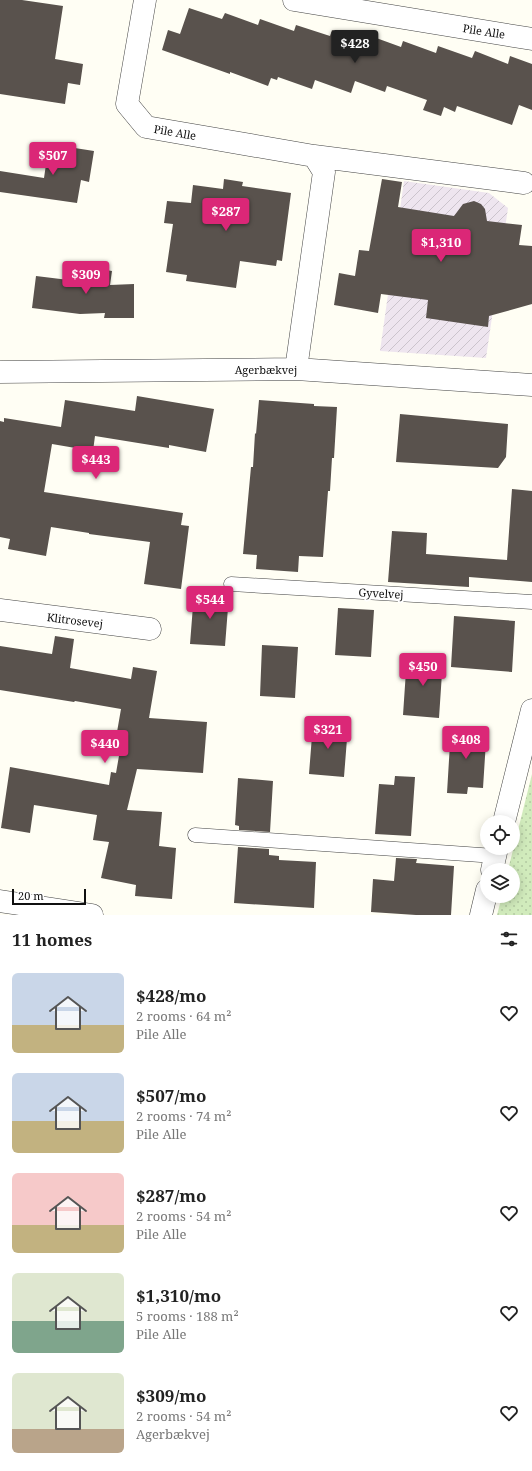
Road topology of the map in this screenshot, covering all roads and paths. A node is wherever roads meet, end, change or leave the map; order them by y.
1 (145, 0) edge
2 (294, 0) edge
3 (532, 38) edge
4 (314, 156) junction
5 (524, 183) dead end
6 (296, 369) junction
7 (0, 372) edge
8 (532, 385) edge
9 (231, 584) dead end
10 (532, 602) edge
11 (0, 610) edge
12 (150, 630) dead end
13 (532, 710) edge
14 (506, 815) edge
15 (195, 835) dead end
16 (495, 858) edge
17 (0, 901) edge
18 (484, 903) edge
19 (92, 915) edge
20 (481, 915) edge

1 - 4 street, Pile Alle
2 - 3 street, Pile Alle
4 - 5 street, Pile Alle
4 - 6 street
6 - 7 street, Agerbækvej
6 - 8 street, Agerbækvej
9 - 10 lane, Gyvelvej
11 - 12 street, Klitrosevej
13 - 14 street
15 - 16 lane
17 - 19 street
18 - 20 street

